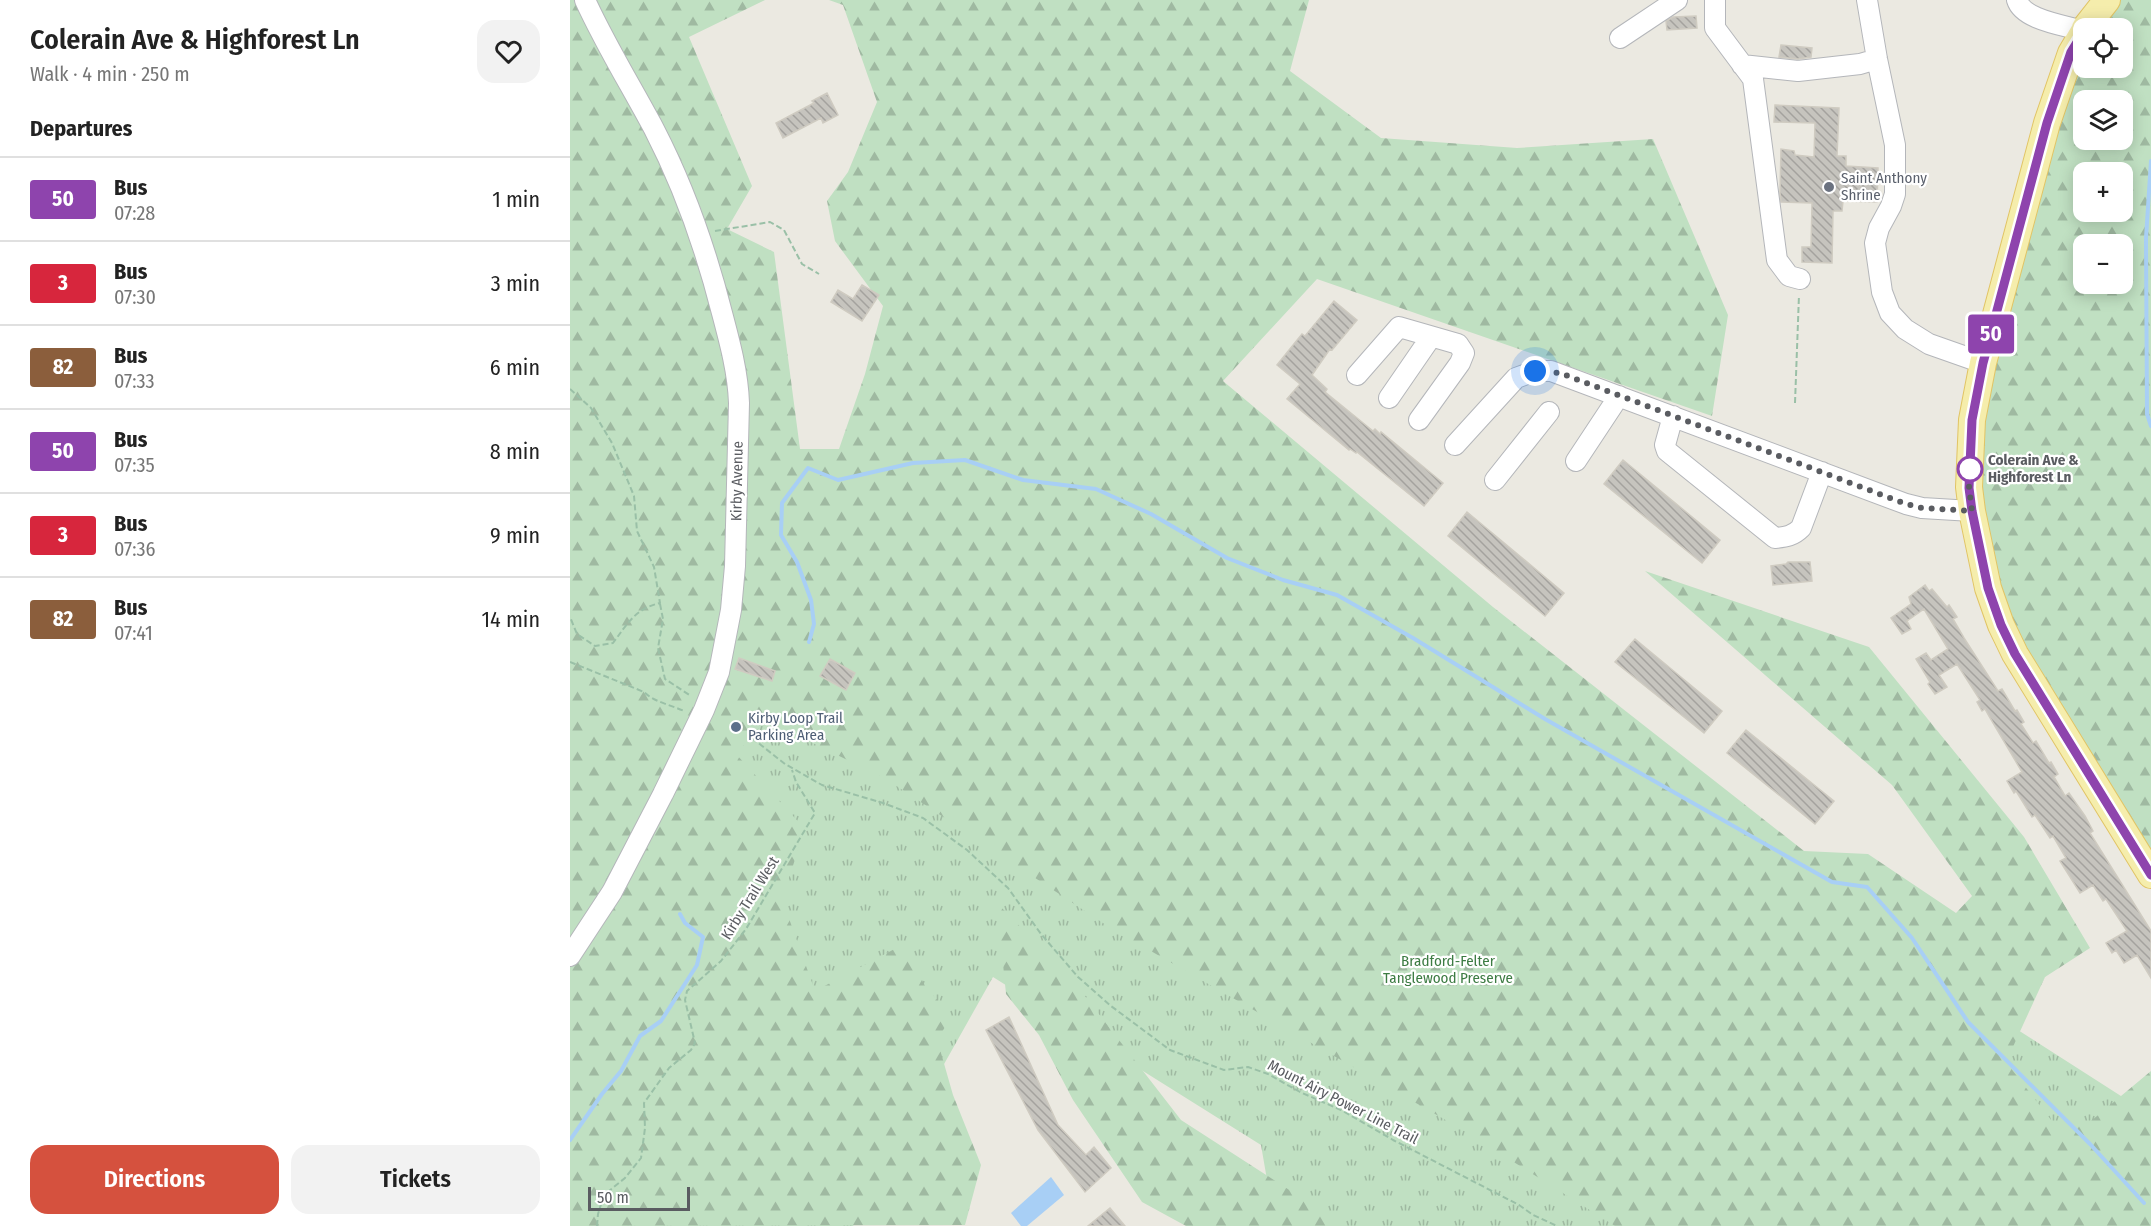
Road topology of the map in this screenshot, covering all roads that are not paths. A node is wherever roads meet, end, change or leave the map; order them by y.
1 (585, 0) edge
2 (1677, 0) edge
3 (1715, 0) edge
4 (1867, 0) edge
5 (2017, 0) edge
6 (2107, 0) edge
7 (2093, 18) edge
8 (2073, 27) edge
9 (1620, 38) dead end
10 (2073, 49) edge
11 (1876, 59) junction
12 (1742, 65) junction
13 (1800, 279) road end
14 (1431, 337) junction
15 (1983, 363) junction
16 (1357, 375) dead end
17 (1619, 396) junction
18 (1389, 398) dead end
19 (1549, 412) dead end
20 (1673, 416) junction
21 (1419, 420) dead end
22 (1455, 446) dead end
23 (1576, 461) dead end
24 (1822, 472) junction
25 (1495, 480) dead end
26 (1972, 511) junction
27 (2151, 875) edge
28 (570, 956) edge

1 - 28 street, Kirby Avenue
2 - 9 street
3 - 12 street
4 - 11 street
5 - 8 street
6 - 7 main road
10 - 15 main road
11 - 12 street
11 - 15 street
12 - 13 street
14 - 16 street
14 - 18 street
14 - 21 street
15 - 26 main road
17 - 20 street
17 - 22 street
17 - 23 street
19 - 25 street
20 - 24 street
20 - 24 street
24 - 26 street
26 - 27 main road

